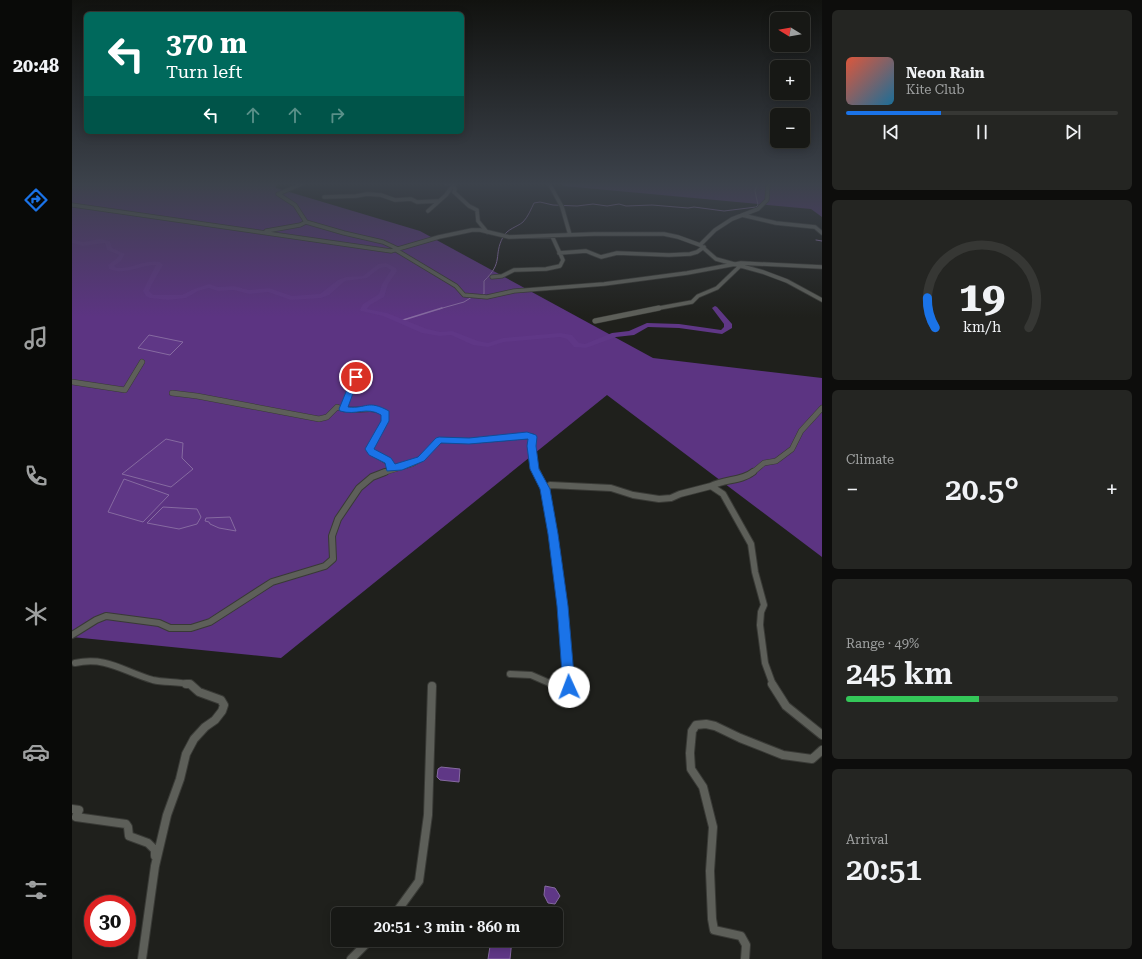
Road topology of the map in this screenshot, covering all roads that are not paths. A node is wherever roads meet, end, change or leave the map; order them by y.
1 (232, 228) edge
2 (285, 228) edge
3 (327, 228) edge
4 (484, 228) edge
5 (569, 228) edge
6 (719, 228) edge
7 (262, 232) junction
8 (488, 232) junction
9 (570, 235) junction
10 (552, 236) junction
11 (702, 246) junction
12 (397, 249) junction
13 (559, 253) junction
14 (747, 263) junction
15 (735, 264) junction
16 (740, 266) junction
17 (822, 267) edge
18 (492, 277) dead end
19 (822, 300) edge
20 (595, 321) dead end
21 (142, 362) dead end
22 (356, 377) dead end
23 (72, 382) edge
24 (172, 393) dead end
25 (822, 408) edge
26 (343, 409) junction
27 (390, 468) junction
28 (711, 486) junction
29 (545, 489) junction
30 (72, 635) edge
31 (75, 663) dead end
32 (510, 674) dead end
33 (432, 686) dead end
34 (822, 735) edge
35 (822, 750) edge
36 (72, 809) edge
37 (155, 866) junction
38 (401, 907) edge
39 (363, 947) edge
40 (142, 959) edge
41 (352, 959) edge
42 (745, 959) edge

1 - 7 street
2 - 7 street
3 - 12 street
4 - 8 street
5 - 9 street
6 - 11 street
7 - 12 street
8 - 10 street
8 - 12 street
9 - 10 street
9 - 11 street
10 - 13 street
11 - 13 street
11 - 15 street
12 - 15 street
13 - 18 street
14 - 15 street
14 - 16 street
14 - 17 street
15 - 16 street
16 - 19 street
16 - 20 street
21 - 23 street
22 - 26 street
24 - 26 street
25 - 28 street
26 - 27 street
27 - 29 street
27 - 30 street
28 - 29 street
28 - 34 street
29 - 32 street
31 - 37 street
33 - 38 street
35 - 42 street
36 - 37 street
37 - 40 street
39 - 41 street

